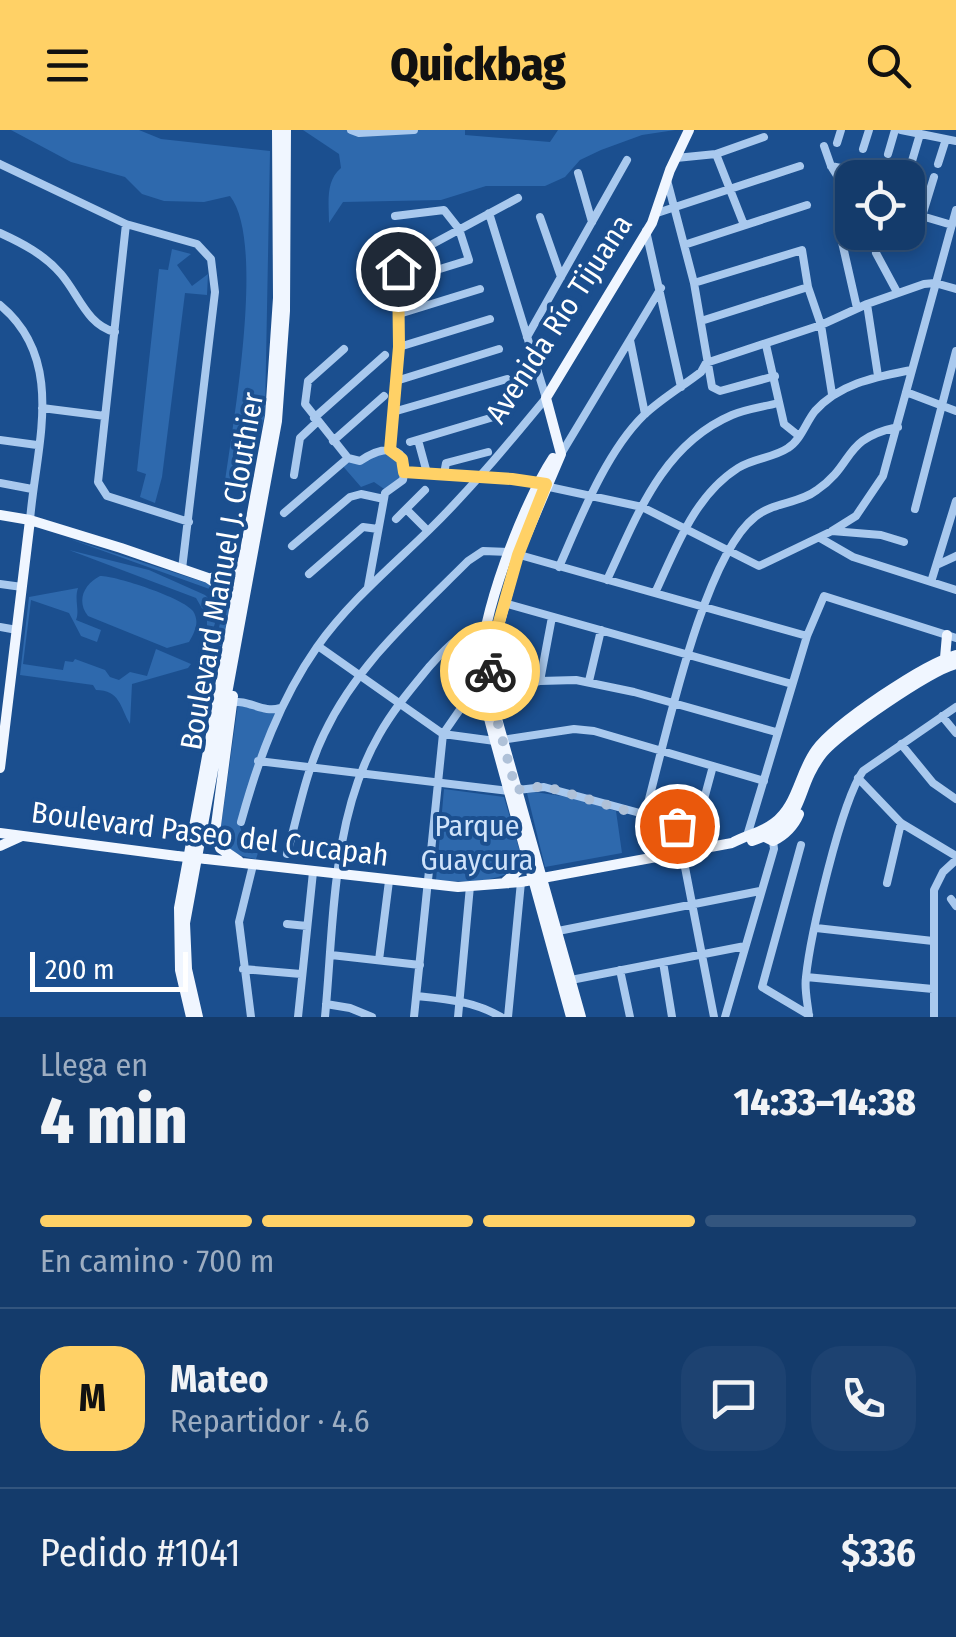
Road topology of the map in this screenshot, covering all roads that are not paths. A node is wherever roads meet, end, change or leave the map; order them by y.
1 (277, 130) edge
2 (286, 130) edge
3 (351, 130) edge
4 (414, 130) edge
5 (689, 130) edge
6 (841, 130) edge
7 (869, 130) edge
8 (898, 130) edge
9 (920, 134) junction
10 (764, 137) dead end
11 (951, 140) edge
12 (837, 143) dead end
13 (824, 146) dead end
14 (863, 149) dead end
15 (716, 154) junction
16 (888, 154) dead end
17 (676, 158) junction
18 (627, 160) dead end
19 (912, 160) edge
20 (0, 164) edge
21 (938, 164) dead end
22 (800, 166) dead end
23 (831, 166) junction
24 (835, 167) edge
25 (835, 172) edge
26 (578, 173) dead end
27 (934, 177) dead end
28 (667, 180) junction
29 (731, 188) junction
30 (925, 195) edge
31 (518, 198) dead end
32 (806, 206) dead end
33 (673, 207) junction
34 (956, 210) edge
35 (489, 213) junction
36 (657, 213) junction
37 (395, 216) dead end
38 (540, 216) dead end
39 (925, 217) edge
40 (592, 222) junction
41 (126, 224) junction
42 (744, 225) junction
43 (952, 225) junction
44 (459, 230) junction
45 (646, 231) junction
46 (0, 233) edge
47 (684, 244) junction
48 (844, 250) edge
49 (876, 254) dead end
50 (418, 276) dead end
51 (561, 277) junction
52 (694, 283) junction
53 (936, 283) junction
54 (808, 287) junction
55 (661, 288) junction
56 (480, 289) dead end
57 (956, 289) edge
58 (897, 292) junction
59 (867, 304) junction
60 (0, 305) edge
61 (857, 308) junction
62 (399, 314) junction
63 (490, 319) dead end
64 (700, 321) junction
65 (821, 325) junction
66 (114, 332) junction
67 (527, 338) junction
68 (629, 339) junction
69 (766, 345) junction
70 (399, 347) junction
71 (344, 349) dead end
72 (498, 349) dead end
73 (956, 350) edge
74 (385, 355) dead end
75 (706, 363) junction
76 (912, 370) junction
77 (775, 376) junction
78 (878, 376) junction
79 (508, 379) dead end
80 (396, 381) junction
81 (681, 387) junction
82 (906, 392) junction
83 (832, 394) junction
84 (384, 396) dead end
85 (546, 398) junction
86 (778, 403) junction
87 (942, 406) junction
88 (42, 408) junction
89 (956, 411) edge
90 (394, 412) junction
91 (508, 413) dead end
92 (645, 414) junction
93 (105, 416) junction
94 (315, 420) junction
95 (898, 426) junction
96 (799, 436) junction
97 (0, 440) edge
98 (333, 441) junction
99 (37, 446) junction
100 (390, 450) junction
101 (562, 450) junction
102 (488, 452) dead end
103 (348, 458) junction
104 (404, 472) junction
105 (427, 473) junction
106 (444, 474) junction
107 (294, 476) dead end
108 (482, 476) junction
109 (0, 483) edge
110 (542, 484) junction
111 (32, 489) junction
112 (426, 490) dead end
113 (592, 494) junction
114 (384, 498) junction
115 (956, 502) edge
116 (642, 507) junction
117 (406, 509) junction
118 (915, 510) dead end
119 (284, 512) dead end
120 (0, 515) edge
121 (396, 519) dead end
122 (30, 520) junction
123 (188, 522) junction
124 (378, 528) junction
125 (685, 529) junction
126 (428, 531) junction
127 (832, 531) junction
128 (820, 538) junction
129 (904, 542) dead end
130 (292, 546) dead end
131 (729, 553) junction
132 (513, 554) junction
133 (244, 555) junction
134 (956, 556) edge
135 (938, 564) junction
136 (559, 567) junction
137 (182, 569) junction
138 (309, 574) dead end
139 (208, 578) junction
140 (607, 580) junction
141 (932, 582) junction
142 (0, 584) edge
143 (22, 587) junction
144 (368, 588) junction
145 (956, 590) edge
146 (655, 594) junction
147 (504, 604) junction
148 (235, 606) junction
149 (704, 607) junction
150 (552, 617) junction
151 (240, 623) junction
152 (0, 626) edge
153 (492, 629) junction
154 (17, 630) junction
155 (600, 630) junction
156 (807, 636) junction
157 (951, 636) edge
158 (318, 646) junction
159 (688, 656) junction
160 (952, 659) edge
161 (359, 675) junction
162 (920, 675) junction
163 (540, 681) junction
164 (589, 681) junction
165 (792, 684) junction
166 (487, 695) junction
167 (232, 703) junction
168 (675, 703) junction
169 (399, 704) junction
170 (282, 707) junction
171 (956, 707) edge
172 (942, 716) junction
173 (776, 732) junction
174 (956, 733) edge
175 (443, 734) junction
176 (499, 741) junction
177 (902, 744) junction
178 (663, 751) junction
179 (258, 760) junction
180 (713, 766) junction
181 (0, 768) edge
182 (311, 768) junction
183 (361, 773) junction
184 (858, 778) junction
185 (764, 781) junction
186 (439, 783) junction
187 (513, 790) junction
188 (956, 799) edge
189 (645, 814) junction
190 (241, 822) dead end
191 (901, 823) junction
192 (0, 833) edge
193 (22, 836) junction
194 (747, 836) junction
195 (732, 842) junction
196 (771, 842) junction
197 (802, 845) dead end
198 (0, 846) edge
199 (524, 847) junction
200 (686, 852) junction
201 (288, 854) dead end
202 (956, 858) edge
203 (249, 865) junction
204 (313, 872) junction
205 (338, 874) junction
206 (538, 879) junction
207 (389, 881) junction
208 (521, 882) junction
209 (887, 883) dead end
210 (502, 884) junction
211 (429, 885) junction
212 (470, 886) junction
213 (760, 890) junction
214 (691, 904) junction
215 (287, 924) dead end
216 (306, 926) junction
217 (816, 928) junction
218 (553, 932) junction
219 (933, 941) junction
220 (745, 946) junction
221 (701, 954) junction
222 (331, 955) junction
223 (379, 960) junction
224 (662, 962) junction
225 (420, 964) junction
226 (243, 969) junction
227 (620, 970) junction
228 (301, 974) junction
229 (806, 977) junction
230 (571, 980) junction
231 (933, 990) junction
232 (417, 996) junction
233 (460, 1000) junction
234 (326, 1004) junction
235 (809, 1016) edge
236 (194, 1017) edge
237 (252, 1017) edge
238 (298, 1017) edge
239 (325, 1017) edge
240 (372, 1017) edge
241 (414, 1017) edge
242 (458, 1017) edge
243 (504, 1017) edge
244 (571, 1017) edge
245 (581, 1017) edge
246 (630, 1017) edge
247 (672, 1017) edge
248 (714, 1017) edge
249 (725, 1017) edge
250 (934, 1017) edge

1 - 133 main road, Boulevard Manuel J. Clouthier
2 - 151 main road, Boulevard Manuel J. Clouthier
3 - 4 street
5 - 17 main road
6 - 12 street
7 - 14 street
8 - 9 street
8 - 16 street
9 - 11 street
9 - 19 street
10 - 15 street
11 - 21 street
13 - 23 street
15 - 17 street
15 - 29 street
17 - 28 main road
18 - 40 street
20 - 41 street
22 - 29 street, Avenida Río Tijuana
23 - 24 street
23 - 25 street
26 - 40 street
27 - 30 street
28 - 33 street
28 - 36 main road
29 - 33 street, Avenida Río Tijuana
29 - 42 street
31 - 35 street
32 - 42 street
33 - 36 street, Avenida Río Tijuana
33 - 47 street
34 - 43 street
35 - 44 street
35 - 67 street
36 - 45 main road, Avenida Río Tijuana
37 - 44 street
38 - 51 street
39 - 43 street
40 - 51 street
41 - 66 street
41 - 123 street
42 - 47 street
43 - 53 street
44 - 50 street
44 - 62 street
45 - 55 street
45 - 85 main road, Avenida Río Tijuana
46 - 66 street
47 - 52 street
48 - 61 street
49 - 58 street
51 - 67 street
52 - 54 street
52 - 64 street
53 - 57 street
53 - 58 street
53 - 76 street
54 - 64 street
54 - 65 street
55 - 68 street
55 - 81 street
56 - 62 street
58 - 59 street
59 - 61 street
59 - 78 street
60 - 88 street
61 - 65 street
62 - 70 street
63 - 70 street
64 - 75 street
65 - 69 street
65 - 83 street
66 - 93 street
67 - 85 street
68 - 92 street
68 - 101 street
69 - 75 street
69 - 77 street
70 - 80 street
71 - 94 street
72 - 80 street
73 - 87 street
74 - 94 street
75 - 77 street
75 - 81 street
76 - 78 street
76 - 82 street
77 - 86 street
78 - 83 street
79 - 90 street
80 - 90 street
81 - 92 street
82 - 87 street
82 - 95 street
83 - 96 street
84 - 98 street
85 - 101 main road
85 - 108 street, Avenida Río Tijuana
86 - 96 street
86 - 116 street
87 - 89 street
87 - 118 street
88 - 93 street
88 - 99 street
90 - 100 street
91 - 105 street
92 - 113 street
93 - 123 street
94 - 98 street
94 - 107 street
95 - 127 street
95 - 131 street
96 - 125 street
97 - 99 street
98 - 103 street
99 - 111 street
100 - 103 street
100 - 104 street
101 - 110 main road
102 - 106 street
103 - 119 street
104 - 105 street
104 - 114 street
105 - 106 street
106 - 108 street
108 - 110 street
108 - 126 street, Avenida Río Tijuana
109 - 111 street
110 - 113 street
110 - 132 main road
111 - 122 street
112 - 117 street
113 - 116 street
113 - 136 street
114 - 124 street
114 - 130 street
115 - 135 street
116 - 125 street
116 - 140 street
117 - 121 street
117 - 126 street
120 - 122 main road
122 - 137 main road
122 - 143 main road
123 - 137 street
124 - 138 street
124 - 144 street
125 - 131 street
125 - 146 street
126 - 144 street, Avenida Río Tijuana
127 - 128 street
127 - 129 street
128 - 131 street
128 - 141 street
131 - 149 street
132 - 136 street
132 - 147 main road
132 - 153 main road
132 - 161 street
133 - 139 main road
133 - 148 main road, Boulevard Manuel J. Clouthier
134 - 135 street
135 - 141 street
136 - 140 street
137 - 139 main road
139 - 148 main road
140 - 146 street
141 - 145 street
142 - 143 street
143 - 154 main road
144 - 158 street, Avenida Río Tijuana
146 - 149 street
147 - 150 street
147 - 153 main road
148 - 236 main road, Boulevard Manuel J. Clouthier
149 - 156 street
149 - 159 street
150 - 155 street
150 - 163 street
151 - 167 main road
151 - 236 main road, Boulevard Manuel J. Clouthier
152 - 154 street
153 - 166 main road
153 - 169 street
154 - 181 main road
155 - 159 street
155 - 164 street
156 - 157 street
156 - 165 street
157 - 160 main road
158 - 161 street
158 - 170 street, Avenida Río Tijuana
159 - 165 street
159 - 168 street
160 - 162 main road
161 - 169 street
161 - 182 street
162 - 194 main road
162 - 196 main road
163 - 164 street
163 - 166 street
164 - 168 street
165 - 173 street
166 - 175 street
166 - 176 main road
167 - 170 street
167 - 203 main road
168 - 173 street
168 - 178 street
169 - 175 street
169 - 183 street
170 - 179 street, Avenida Río Tijuana
171 - 172 street
172 - 174 street
172 - 177 street
173 - 185 street
175 - 176 street
175 - 186 street
176 - 178 street
176 - 187 main road
177 - 184 street
177 - 188 street
178 - 180 street
178 - 189 street
179 - 182 street
179 - 190 street, Avenida Río Tijuana
180 - 185 street
180 - 200 street
182 - 183 street
182 - 201 street
183 - 186 street
183 - 205 street
184 - 191 street
184 - 217 street
185 - 194 street
186 - 187 street
186 - 211 street
187 - 189 street
187 - 199 main road
187 - 206 main road
189 - 200 street
191 - 202 street
191 - 209 street
192 - 193 main road, Boulevard Paseo del Cucapah
193 - 198 main road
193 - 203 main road, Boulevard Paseo del Cucapah, bridge
194 - 195 main road
195 - 196 main road
195 - 200 main road, Boulevard Paseo del Cucapah
196 - 213 street
197 - 235 street
199 - 206 main road
199 - 210 main road
200 - 206 main road, Boulevard Paseo del Cucapah
200 - 214 street
202 - 219 street
203 - 204 main road, Boulevard Paseo del Cucapah
203 - 226 street
204 - 205 main road, Boulevard Paseo del Cucapah
204 - 216 street
205 - 207 main road, Boulevard Paseo del Cucapah
205 - 222 street
206 - 208 main road, Boulevard Paseo del Cucapah
206 - 218 main road
207 - 211 main road, Boulevard Paseo del Cucapah
207 - 223 street
208 - 210 main road, Boulevard Paseo del Cucapah
208 - 243 street
210 - 212 main road, Boulevard Paseo del Cucapah
211 - 212 main road, Boulevard Paseo del Cucapah
211 - 225 street
212 - 233 street
213 - 214 street
213 - 220 street
214 - 218 street
214 - 221 street
215 - 216 street
216 - 228 street
217 - 219 street
217 - 229 street
218 - 230 main road
218 - 244 main road
219 - 231 street
220 - 221 street
220 - 249 street
221 - 224 street
221 - 248 street
222 - 223 street
222 - 234 street
223 - 225 street
224 - 227 street
224 - 247 street
225 - 232 street
226 - 228 street
226 - 237 street
227 - 230 street
227 - 246 street
228 - 238 street
229 - 231 street
229 - 235 street
230 - 245 main road
231 - 250 street
232 - 233 street
232 - 241 street
233 - 242 street
233 - 243 street
234 - 239 street
234 - 240 street

